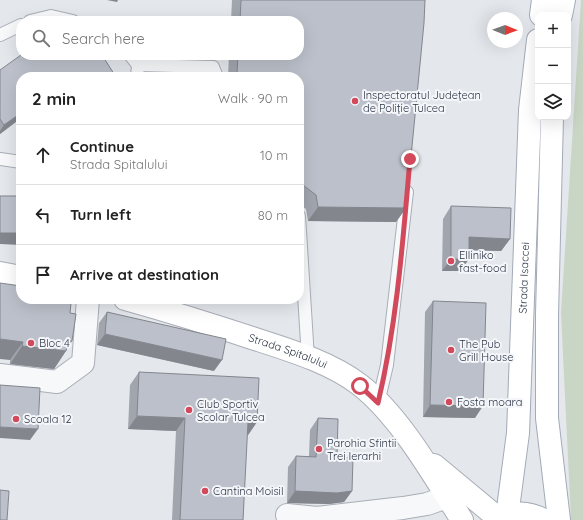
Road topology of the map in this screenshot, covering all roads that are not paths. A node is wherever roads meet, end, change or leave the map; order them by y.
1 (543, 0) edge
2 (564, 0) edge
3 (541, 12) edge
4 (562, 12) edge
5 (16, 27) edge
6 (0, 35) edge
7 (537, 48) edge
8 (134, 60) edge
9 (138, 65) junction
10 (137, 72) edge
11 (215, 72) edge
12 (552, 120) edge
13 (0, 159) edge
14 (16, 161) edge
15 (408, 183) edge
16 (0, 273) edge
17 (16, 276) edge
18 (304, 295) edge
19 (88, 304) edge
20 (143, 304) edge
21 (308, 358) junction
22 (0, 375) edge
23 (378, 403) junction
24 (419, 453) junction
25 (447, 497) junction
26 (287, 515) dead end
27 (502, 518) edge
28 (462, 520) edge
29 (544, 520) edge
30 (560, 520) edge

1 - 3 main road
2 - 4 main road
5 - 6 lane
7 - 27 main road, Strada Isaccei
8 - 9 lane
9 - 10 lane
9 - 11 lane
12 - 30 main road
13 - 14 lane
15 - 23 lane
16 - 17 main road
18 - 21 lane
19 - 22 street
20 - 21 main road, Strada Spitalului
21 - 23 main road, Strada Spitalului
23 - 24 main road, Strada Spitalului
24 - 25 main road, Strada Spitalului
24 - 27 main road, Strada Spitalului
25 - 26 street
25 - 28 main road, Strada Spitalului
27 - 29 main road

